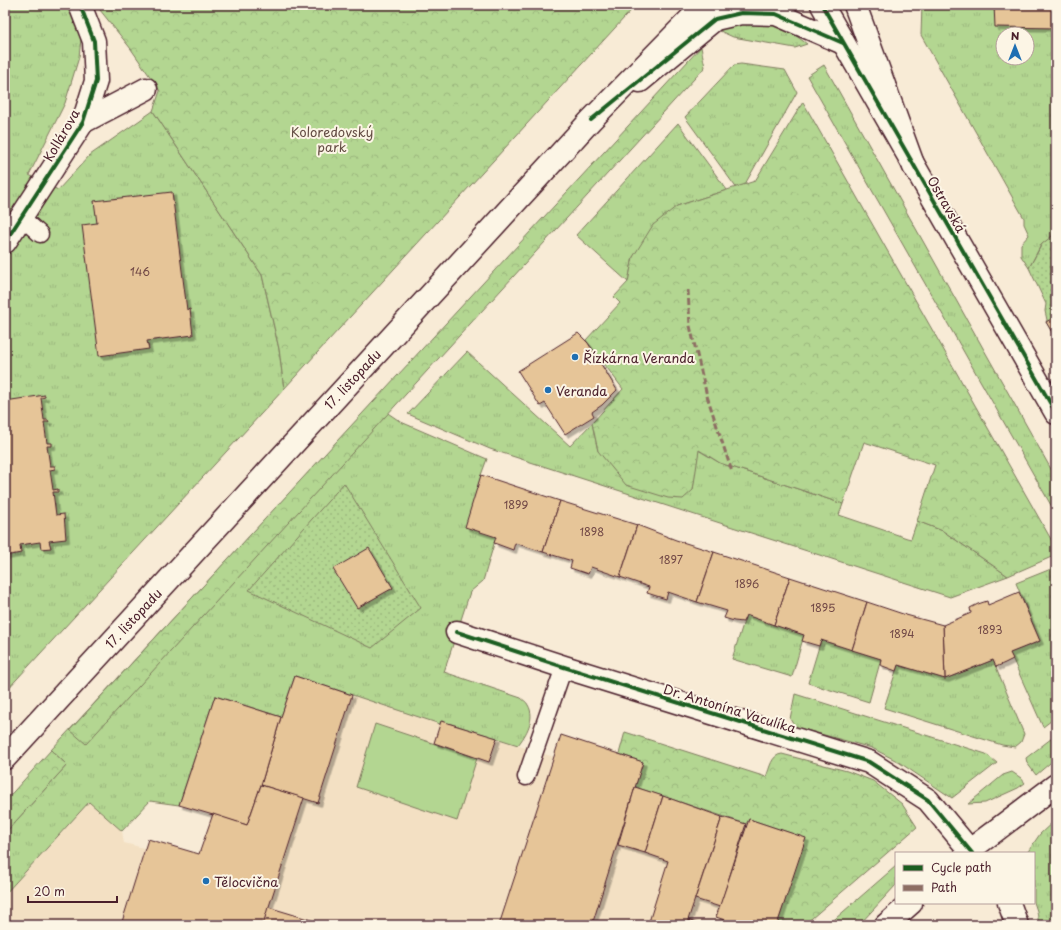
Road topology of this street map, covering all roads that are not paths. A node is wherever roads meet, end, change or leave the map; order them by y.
1 (80, 5) edge
2 (822, 5) edge
3 (855, 5) edge
4 (696, 10) edge
5 (843, 43) junction
6 (146, 89) dead end
7 (591, 120) junction
8 (84, 122) junction
9 (914, 167) junction
10 (21, 217) junction
11 (40, 234) dead end
12 (5, 242) edge
13 (1056, 413) edge
14 (457, 632) dead end
15 (564, 667) junction
16 (5, 758) edge
17 (526, 777) dead end
18 (1056, 785) edge
19 (969, 852) edge
20 (910, 904) edge
21 (1009, 904) edge
22 (886, 925) edge
23 (1017, 925) edge

1 - 8 street, Kollárova
2 - 5 street, Ostravská
3 - 9 street
4 - 7 street, 17. listopadu
5 - 7 street
5 - 9 street, Ostravská
6 - 8 street, Kollárova
7 - 16 street, 17. listopadu
8 - 10 street, Kollárova
9 - 13 street, Ostravská
10 - 11 lane
10 - 12 street, Kollárova
14 - 15 street, Dr. Antonína Vaculíka
15 - 17 lane
15 - 19 street, Dr. Antonína Vaculíka
18 - 19 street
20 - 22 street
21 - 23 street

